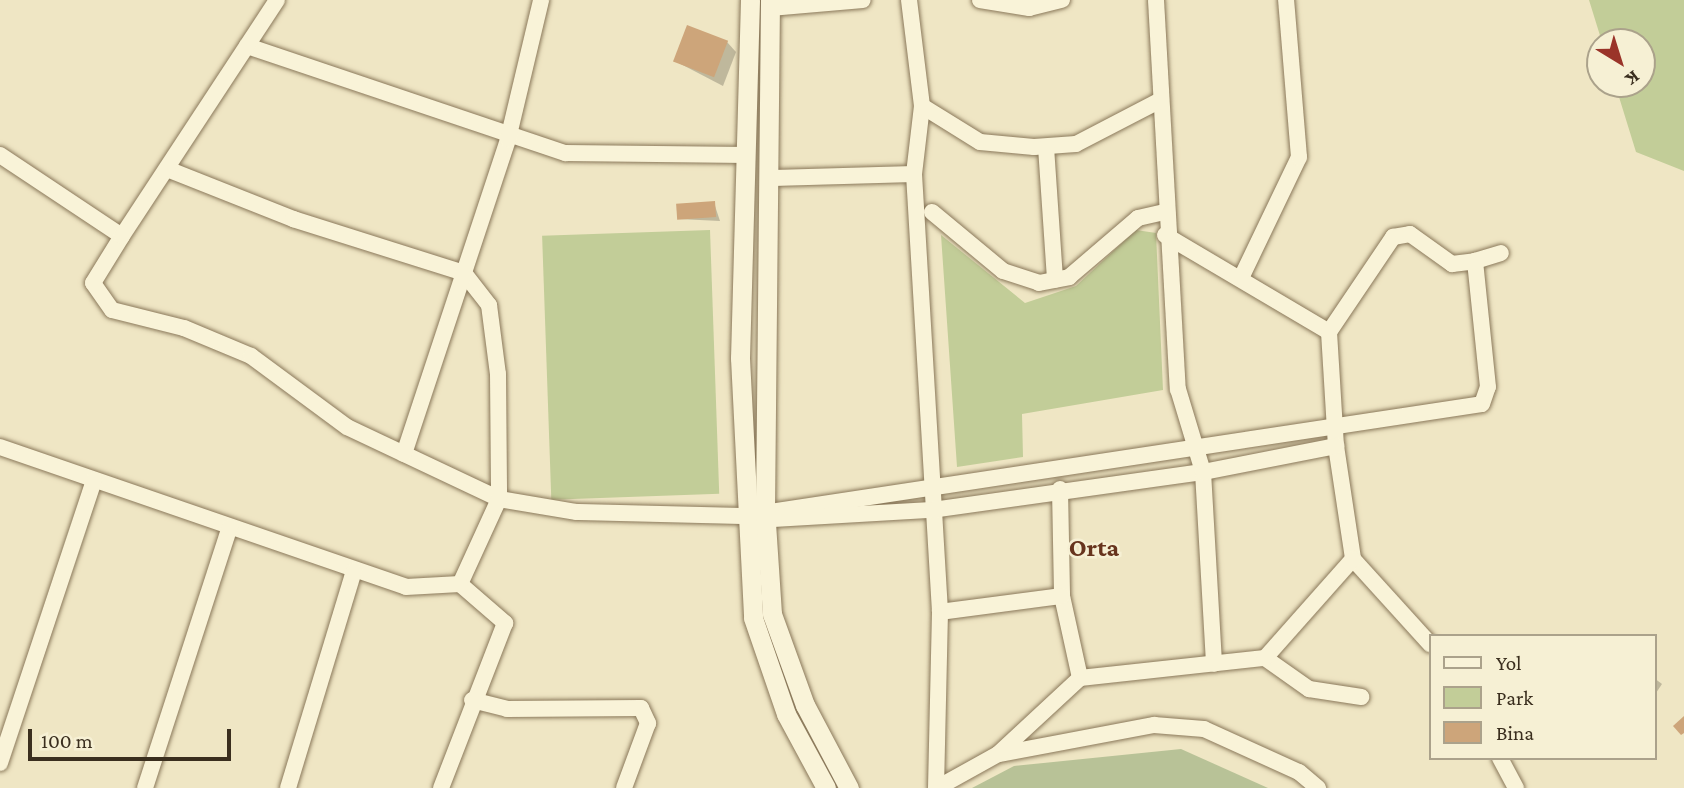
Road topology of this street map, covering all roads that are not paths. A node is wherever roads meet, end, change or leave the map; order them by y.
1 (277, 0) edge
2 (541, 0) edge
3 (750, 0) edge
4 (863, 0) edge
5 (909, 0) edge
6 (980, 0) edge
7 (1062, 0) edge
8 (1156, 0) edge
9 (1286, 0) edge
10 (770, 4) edge
11 (247, 46) junction
12 (1159, 101) junction
13 (922, 106) junction
14 (508, 139) junction
15 (1046, 147) junction
16 (0, 155) edge
17 (747, 155) junction
18 (167, 169) junction
19 (914, 174) junction
20 (773, 178) junction
21 (932, 212) dead end
22 (1164, 212) junction
23 (1164, 235) junction
24 (122, 236) junction
25 (1501, 253) dead end
26 (1475, 261) junction
27 (464, 273) junction
28 (1242, 276) junction
29 (1055, 280) junction
30 (1329, 332) junction
31 (1336, 428) junction
32 (1336, 446) junction
33 (0, 447) edge
34 (1198, 448) junction
35 (404, 454) junction
36 (1203, 472) junction
37 (94, 480) junction
38 (930, 488) junction
39 (1060, 489) junction
40 (499, 499) junction
41 (932, 510) junction
42 (744, 516) junction
43 (765, 516) junction
44 (230, 527) junction
45 (1353, 559) junction
46 (354, 570) junction
47 (460, 584) junction
48 (1062, 596) junction
49 (940, 612) junction
50 (1428, 642) edge
51 (1265, 658) junction
52 (1214, 664) junction
53 (1080, 678) junction
54 (1361, 697) dead end
55 (472, 699) junction
56 (998, 754) junction
57 (1501, 760) edge
58 (0, 763) edge
59 (145, 788) edge
60 (288, 788) edge
61 (441, 788) edge
62 (624, 788) edge
63 (826, 788) edge
64 (849, 788) edge
65 (937, 788) edge
66 (1318, 788) edge
67 (1516, 788) edge

1 - 11 street
2 - 14 street
3 - 17 street
4 - 10 street
5 - 13 street
6 - 7 street
8 - 12 street
9 - 28 street
10 - 20 street
11 - 14 street
11 - 18 street
12 - 15 street
12 - 22 street
13 - 15 street
13 - 19 street
14 - 17 street
14 - 27 street
15 - 29 street
16 - 24 street
17 - 42 street
18 - 24 street
18 - 27 street
19 - 20 street
19 - 38 street
20 - 43 street
21 - 29 street
22 - 23 street
22 - 29 street
23 - 28 street
23 - 34 street
24 - 35 street
25 - 26 street
26 - 30 street
26 - 31 street
27 - 35 street
27 - 40 street
28 - 30 street
30 - 31 street
31 - 32 street
31 - 34 street
32 - 36 street
32 - 45 street
33 - 37 street
34 - 36 street
34 - 38 street
35 - 40 street
36 - 39 street
36 - 52 street
37 - 44 street
37 - 58 street
38 - 41 street
38 - 43 street
39 - 41 street
39 - 48 street
40 - 42 street
40 - 47 street
41 - 43 street
41 - 49 street
42 - 43 street
42 - 63 street
43 - 64 street
44 - 46 street
44 - 59 street
45 - 50 street
45 - 51 street
46 - 47 street
46 - 60 street
47 - 55 street
48 - 49 street
48 - 53 street
49 - 65 street
51 - 52 street
51 - 54 street
52 - 53 street
53 - 56 street
55 - 61 street
55 - 62 street
56 - 65 street
56 - 66 street
57 - 67 street

